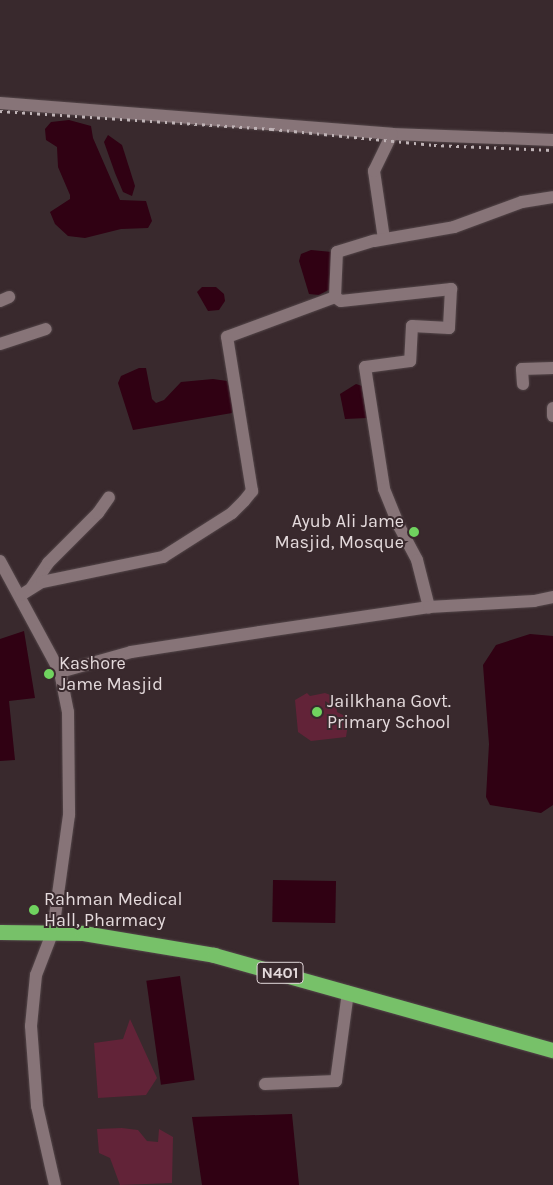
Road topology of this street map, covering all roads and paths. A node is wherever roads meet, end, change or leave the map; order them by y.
1 (0, 103) edge
2 (392, 134) junction
3 (553, 140) edge
4 (553, 197) edge
5 (384, 239) junction
6 (335, 297) junction
7 (46, 329) dead end
8 (0, 344) edge
9 (553, 368) edge
10 (523, 384) dead end
11 (553, 408) edge
12 (553, 416) edge
13 (109, 496) dead end
14 (0, 561) edge
15 (25, 592) junction
16 (552, 599) edge
17 (429, 607) junction
18 (60, 672) junction
19 (53, 931) junction
20 (0, 932) edge
21 (348, 992) junction
22 (553, 1050) edge
23 (265, 1084) dead end
24 (56, 1185) edge

1 - 2 street
2 - 3 street
2 - 5 street
4 - 5 street
5 - 6 street
6 - 15 street
6 - 17 street
7 - 8 street
9 - 10 street
11 - 12 street
13 - 15 street
14 - 15 street
15 - 18 street
16 - 17 street
17 - 18 street
18 - 19 street
19 - 20 highway, N401
19 - 21 highway, N401
19 - 24 street
21 - 22 highway, N401
21 - 23 street

